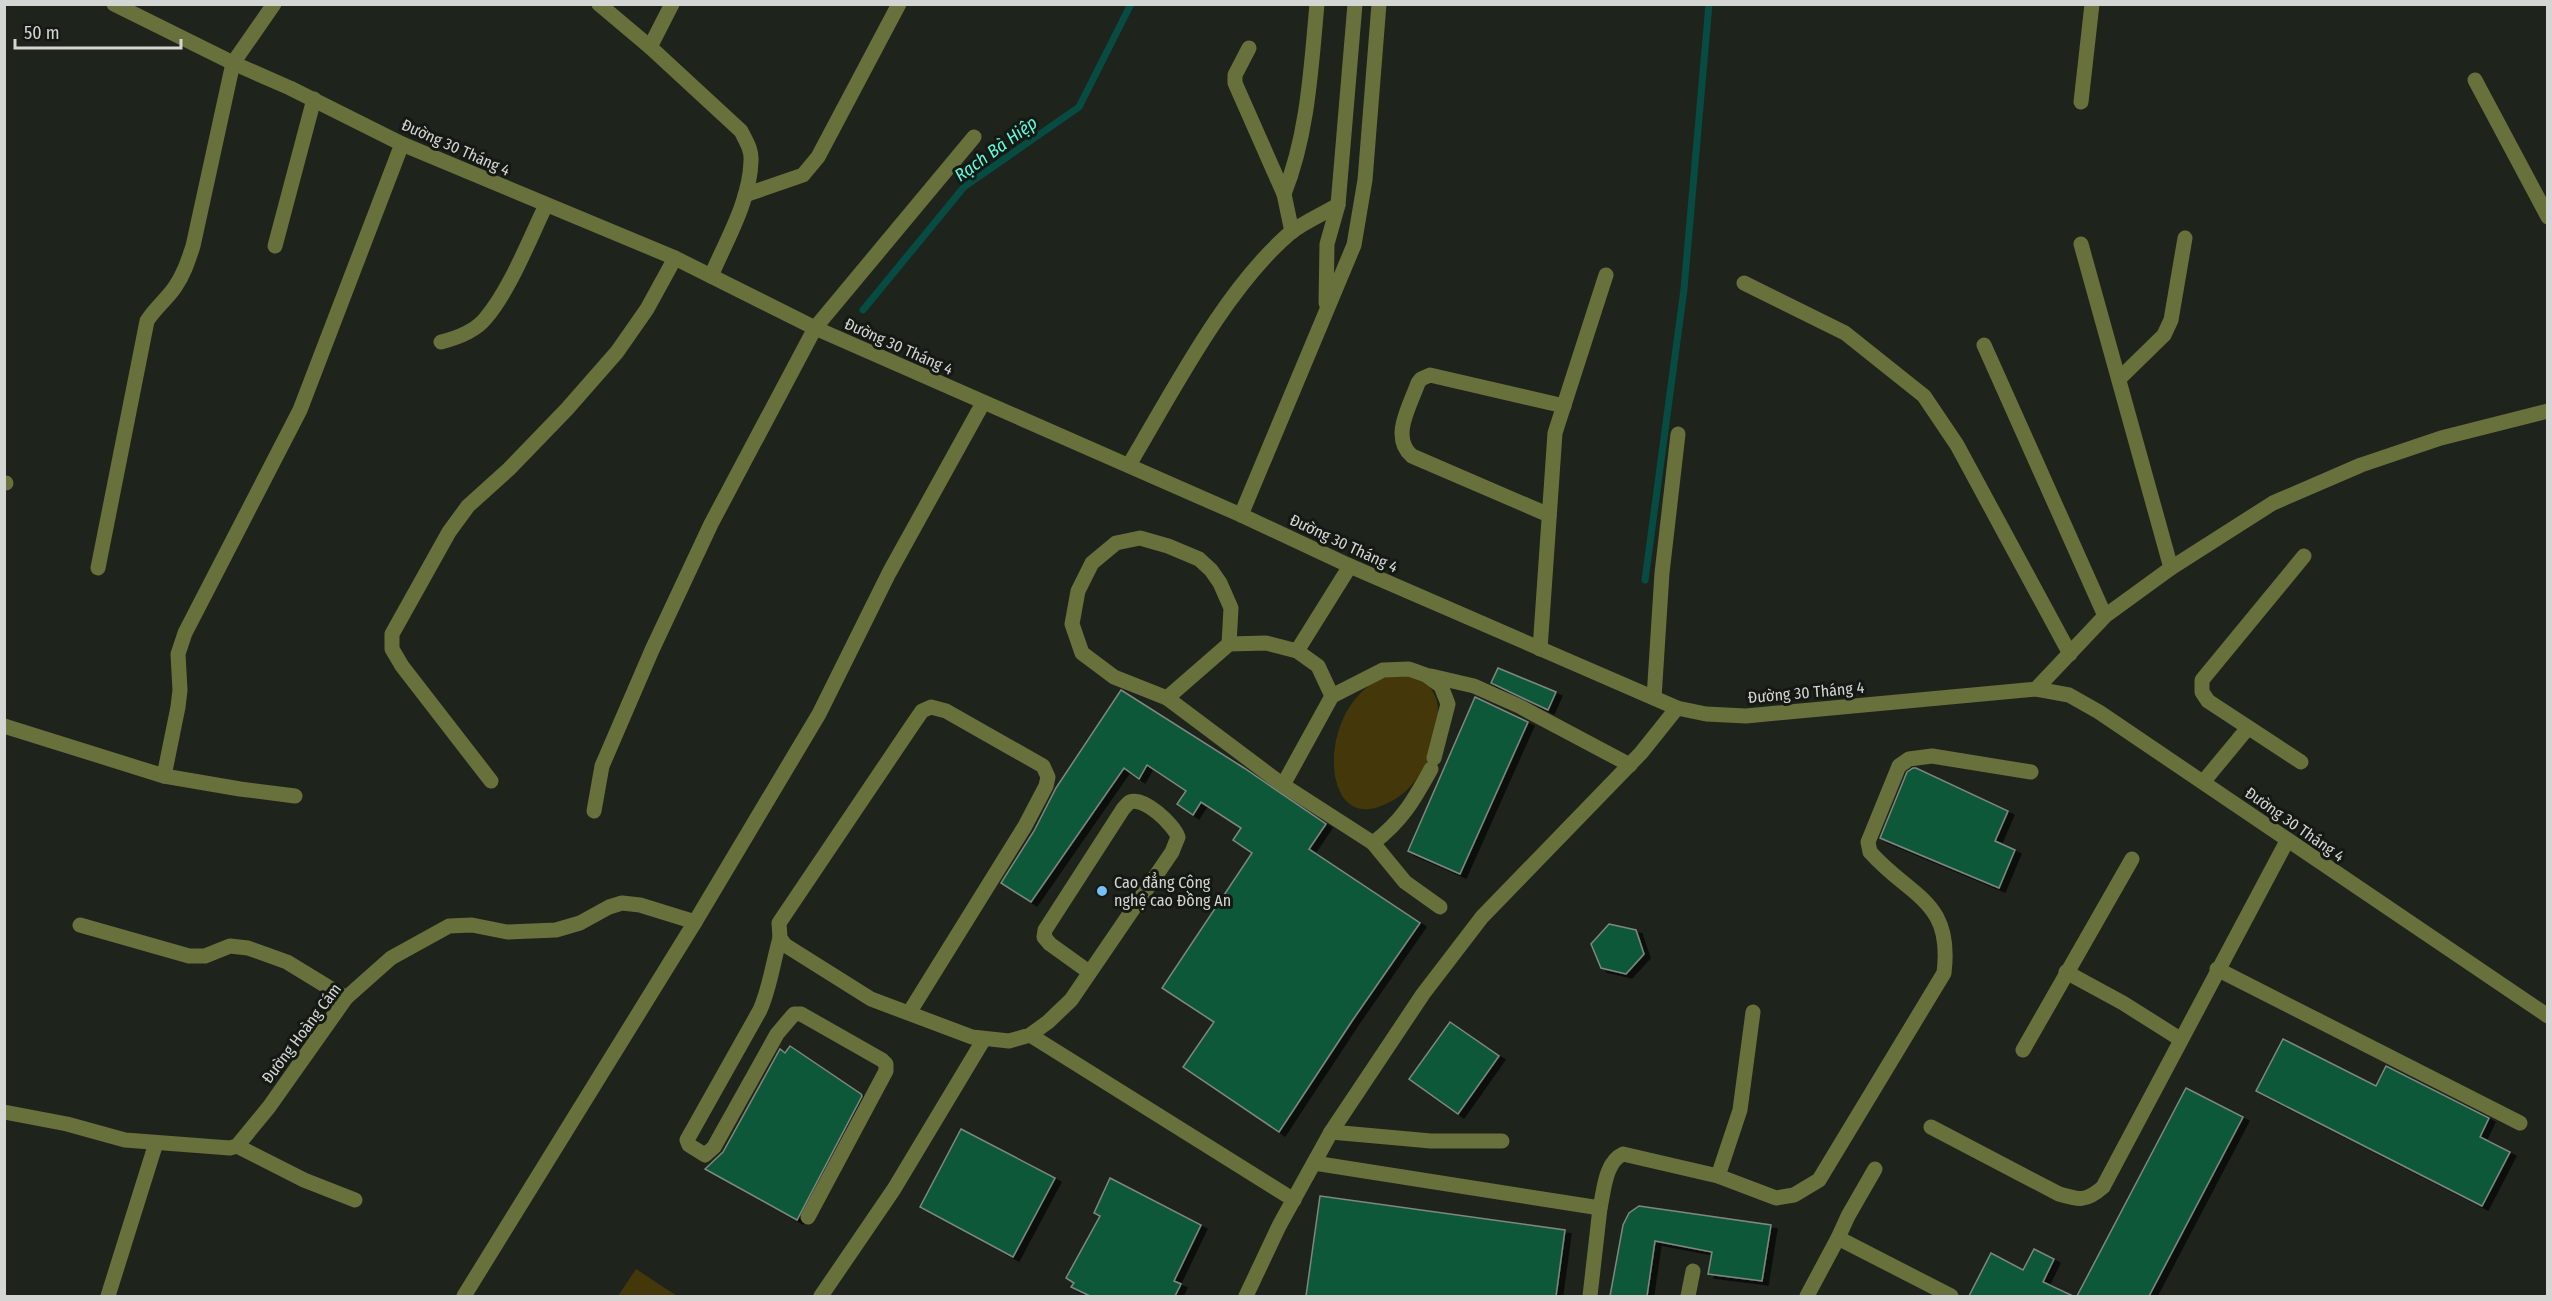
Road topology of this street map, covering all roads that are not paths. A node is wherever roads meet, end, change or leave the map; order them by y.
1 (114, 4) edge
2 (274, 4) edge
3 (599, 4) edge
4 (672, 4) edge
5 (899, 4) edge
6 (1317, 4) edge
7 (1355, 4) edge
8 (1379, 4) edge
9 (2092, 4) edge
10 (650, 47) junction
11 (1249, 48) dead end
12 (233, 63) junction
13 (2475, 80) dead end
14 (314, 99) junction
15 (2081, 102) dead end
16 (974, 137) dead end
17 (402, 144) junction
18 (1284, 194) junction
19 (745, 195) junction
20 (546, 205) junction
21 (1338, 205) junction
22 (2547, 217) edge
23 (1292, 232) junction
24 (2186, 238) dead end
25 (2081, 244) dead end
26 (275, 246) dead end
27 (675, 258) junction
28 (1606, 275) dead end
29 (711, 276) junction
30 (1744, 283) dead end
31 (1326, 312) junction
32 (815, 328) junction
33 (441, 342) dead end
34 (1984, 345) dead end
35 (2119, 379) junction
36 (983, 403) junction
37 (1564, 406) junction
38 (2547, 411) edge
39 (1678, 434) dead end
40 (1129, 465) junction
41 (1241, 515) junction
42 (1550, 515) junction
43 (2304, 556) dead end
44 (1350, 566) junction
45 (98, 568) dead end
46 (2171, 568) junction
47 (2105, 616) junction
48 (1229, 645) junction
49 (1540, 650) junction
50 (1297, 651) junction
51 (2070, 654) junction
52 (1426, 675) junction
53 (2036, 689) junction
54 (1332, 696) junction
55 (1167, 698) junction
56 (1654, 698) junction
57 (1677, 708) junction
58 (4, 726) edge
59 (2247, 729) junction
60 (2301, 762) dead end
61 (1630, 765) junction
62 (2031, 772) dead end
63 (164, 776) junction
64 (491, 781) dead end
65 (2204, 782) junction
66 (1283, 784) junction
67 (295, 796) dead end
68 (594, 811) dead end
69 (2287, 841) junction
70 (1373, 843) junction
71 (2132, 859) dead end
72 (1440, 907) dead end
73 (696, 922) junction
74 (80, 925) dead end
75 (780, 938) junction
76 (2217, 969) junction
77 (1089, 972) junction
78 (2066, 972) junction
79 (346, 998) junction
80 (1753, 1012) dead end
81 (909, 1013) junction
82 (2547, 1016) edge
83 (1030, 1035) junction
84 (984, 1039) junction
85 (2180, 1039) junction
86 (2023, 1050) dead end
87 (4, 1112) edge
88 (2520, 1123) dead end
89 (1930, 1127) dead end
90 (1331, 1132) junction
91 (1502, 1141) dead end
92 (156, 1143) junction
93 (237, 1146) junction
94 (1314, 1163) junction
95 (1875, 1169) dead end
96 (1718, 1176) junction
97 (355, 1200) dead end
98 (1294, 1200) junction
99 (1600, 1208) junction
100 (808, 1216) dead end
101 (1838, 1239) junction
102 (1693, 1271) dead end
103 (825, 1295) edge
104 (108, 1296) edge
105 (464, 1296) edge
106 (1246, 1296) edge
107 (1590, 1296) edge
108 (1688, 1296) edge
109 (1807, 1296) edge
110 (1951, 1296) edge

1 - 12 street, Đường 30 Tháng 4
2 - 12 street
3 - 10 street
4 - 10 street
5 - 19 street
6 - 18 street
7 - 21 street
8 - 31 street
9 - 15 street
10 - 19 street
11 - 18 street
12 - 14 street, Đường 30 Tháng 4
12 - 45 street
13 - 22 street
14 - 17 street, Đường 30 Tháng 4
14 - 26 street
16 - 32 street
17 - 20 street, Đường 30 Tháng 4
17 - 63 street
18 - 23 street
19 - 29 street
20 - 27 street, Đường 30 Tháng 4
20 - 33 street
21 - 23 street
21 - 31 street
23 - 40 street
24 - 35 street
25 - 35 street
27 - 29 street, Đường 30 Tháng 4
27 - 64 street
28 - 37 street
29 - 32 street, Đường 30 Tháng 4
30 - 51 street
31 - 41 street
32 - 36 street, Đường 30 Tháng 4
32 - 68 street
34 - 47 street
35 - 46 street
36 - 40 street, Đường 30 Tháng 4
36 - 73 street
37 - 42 street
37 - 42 street
38 - 46 street
39 - 56 street
40 - 41 street, Đường 30 Tháng 4
41 - 44 street, Đường 30 Tháng 4
42 - 49 street
43 - 59 street
44 - 49 street, Đường 30 Tháng 4
44 - 50 street
46 - 47 street
47 - 51 street
48 - 50 street
48 - 55 street
48 - 55 street
49 - 56 street, Đường 30 Tháng 4
50 - 54 street
51 - 53 street
52 - 54 street
52 - 61 street
52 - 70 street
53 - 57 street, Đường 30 Tháng 4
53 - 65 street, Đường 30 Tháng 4
54 - 66 street
55 - 66 street
56 - 57 street, Đường 30 Tháng 4
57 - 61 street
58 - 63 street
59 - 60 street
59 - 65 street
61 - 90 street
62 - 96 street
63 - 67 street
65 - 69 street, Đường 30 Tháng 4
66 - 70 street
69 - 76 street
69 - 82 street, Đường 30 Tháng 4
70 - 72 street
71 - 78 street
73 - 79 street, Đường Hoàng Cám
73 - 105 street
74 - 79 street
75 - 81 street
75 - 81 street
75 - 100 street
76 - 85 street
76 - 88 street
77 - 77 street
77 - 83 street
78 - 85 street
78 - 86 street
79 - 93 street, Đường Hoàng Cám
80 - 96 street
81 - 84 street
83 - 84 street
83 - 98 street
84 - 103 street
85 - 89 street
87 - 92 street
90 - 91 street
90 - 94 street
92 - 93 street
92 - 104 street
93 - 97 street
94 - 98 street
94 - 99 street
95 - 101 street
96 - 99 street
98 - 106 street
99 - 107 street
101 - 109 street
101 - 110 street
102 - 108 street

